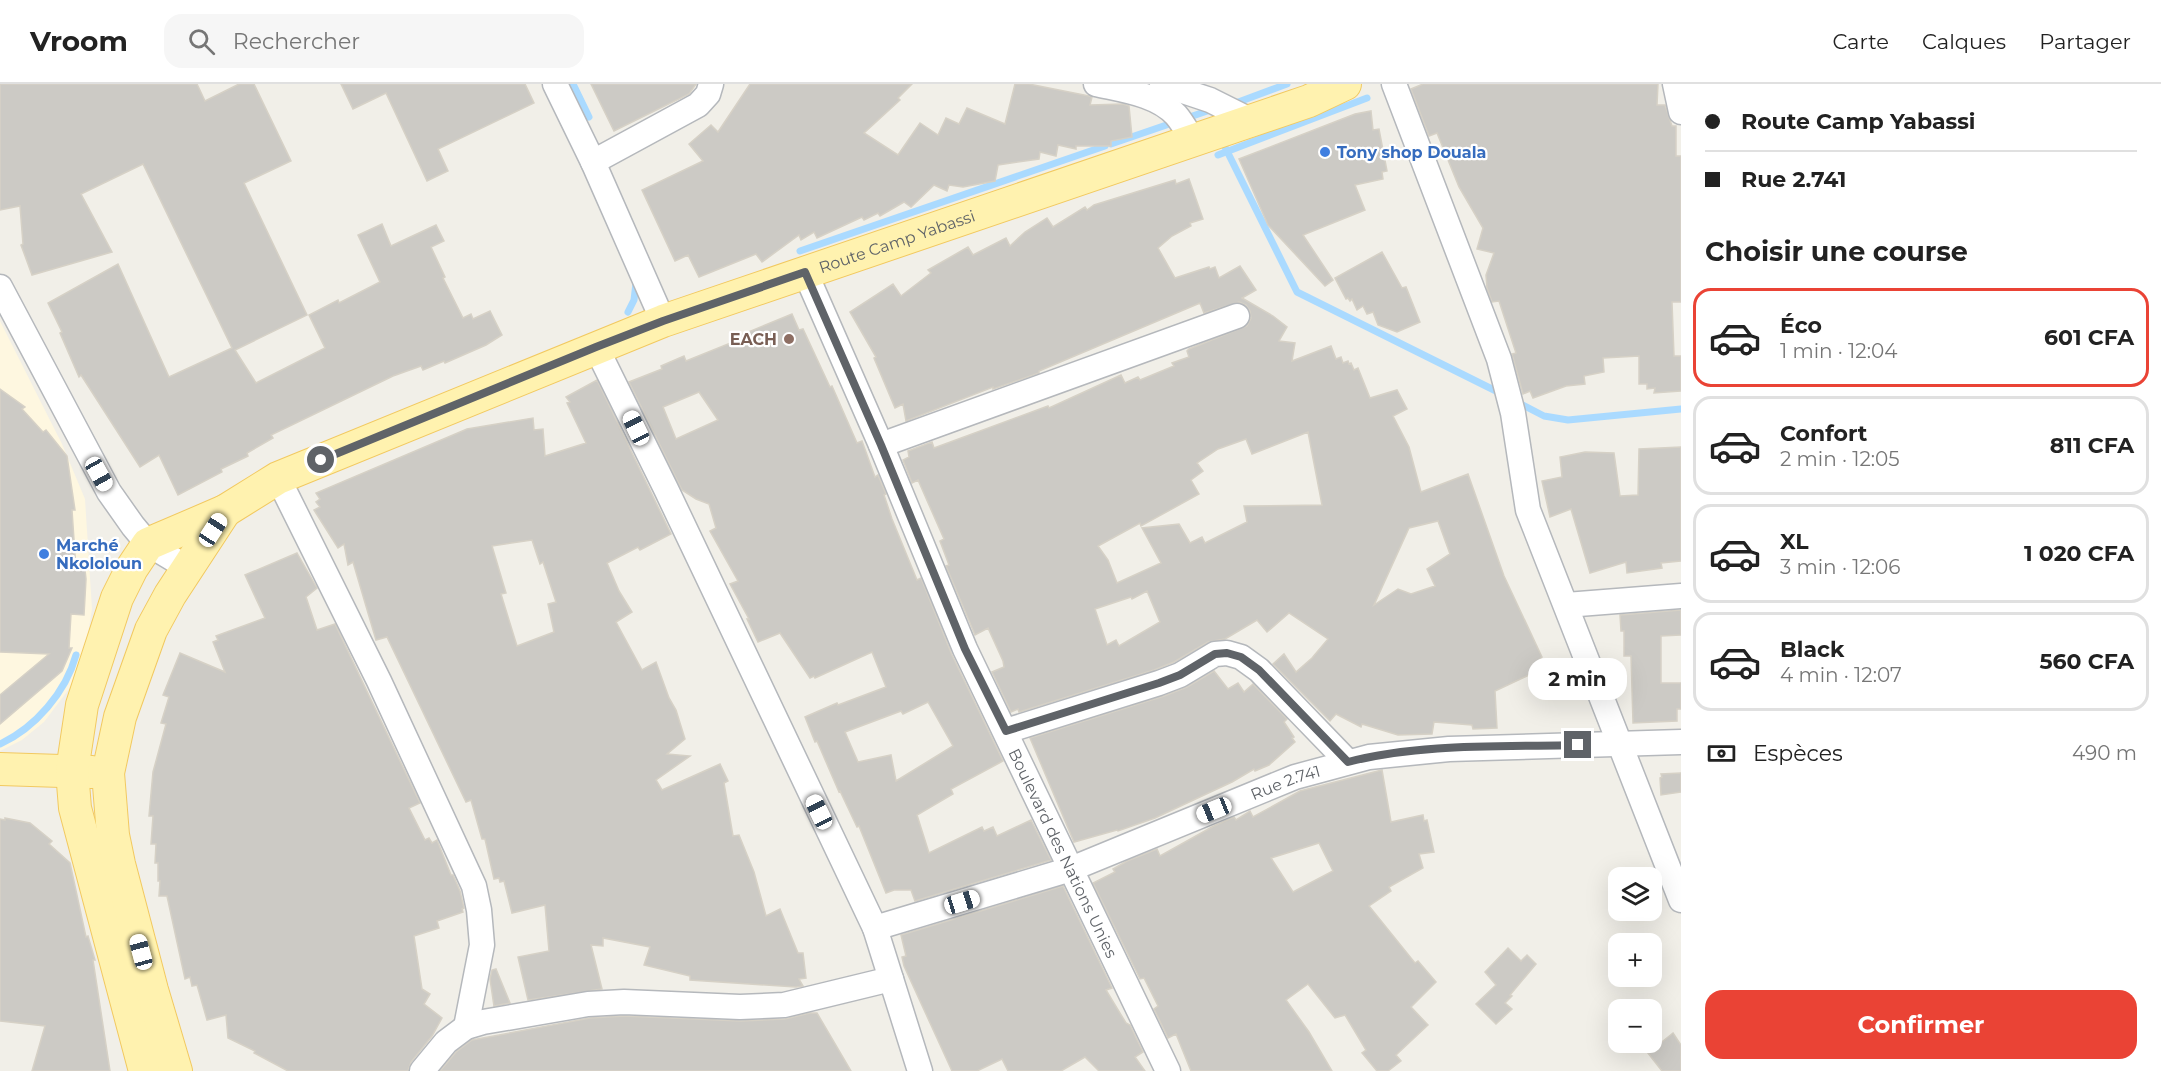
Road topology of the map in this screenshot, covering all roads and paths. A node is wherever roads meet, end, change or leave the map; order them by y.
1 (555, 84) edge
2 (711, 84) edge
3 (1096, 84) edge
4 (1162, 84) edge
5 (1345, 84) edge
6 (1394, 84) edge
7 (1675, 84) edge
8 (1681, 112) edge
9 (1242, 123) junction
10 (1197, 137) junction
11 (593, 162) junction
12 (805, 272) junction
13 (0, 287) edge
14 (1237, 316) dead end
15 (663, 321) junction
16 (596, 347) junction
17 (881, 445) junction
18 (278, 478) junction
19 (225, 511) junction
20 (148, 544) junction
21 (188, 568) junction
22 (1681, 596) edge
23 (1566, 605) junction
24 (1006, 731) junction
25 (1681, 742) edge
26 (1621, 744) junction
27 (1348, 762) junction
28 (0, 769) edge
29 (72, 771) junction
30 (108, 773) junction
31 (1071, 869) junction
32 (1681, 900) edge
33 (875, 928) junction
34 (891, 979) junction
35 (466, 1027) junction
36 (145, 1071) edge
37 (176, 1071) edge
38 (422, 1071) edge
39 (920, 1071) edge
40 (1168, 1071) edge

1 - 11 street
2 - 11 street
3 - 10 street
4 - 9 street
5 - 9 main road, Route Camp Yabassi
6 - 23 street
7 - 8 street
9 - 10 main road, Route Camp Yabassi
10 - 12 main road, Route Camp Yabassi
11 - 15 street
12 - 15 main road, Route Camp Yabassi
12 - 17 street, Boulevard des Nations Unies
13 - 20 street
14 - 17 street
15 - 16 main road, Route Camp Yabassi
16 - 18 main road, Route Camp Yabassi
16 - 33 street
17 - 24 street, Boulevard des Nations Unies
18 - 19 main road, Route Camp Yabassi
18 - 35 street
19 - 20 main road, Route Camp Yabassi
19 - 21 main road
20 - 21 street
20 - 29 main road
21 - 30 main road
22 - 23 street
23 - 26 street
24 - 27 street
24 - 31 street, Boulevard des Nations Unies
25 - 26 street, Rue 2.741
26 - 27 street, Rue 2.741
26 - 32 street
27 - 31 street, Rue 2.741
28 - 29 main road
29 - 30 main road
29 - 36 main road
30 - 37 main road
31 - 33 street, Rue 2.741
31 - 40 street, Boulevard des Nations Unies
33 - 34 street
34 - 35 street
34 - 39 street
35 - 38 street

